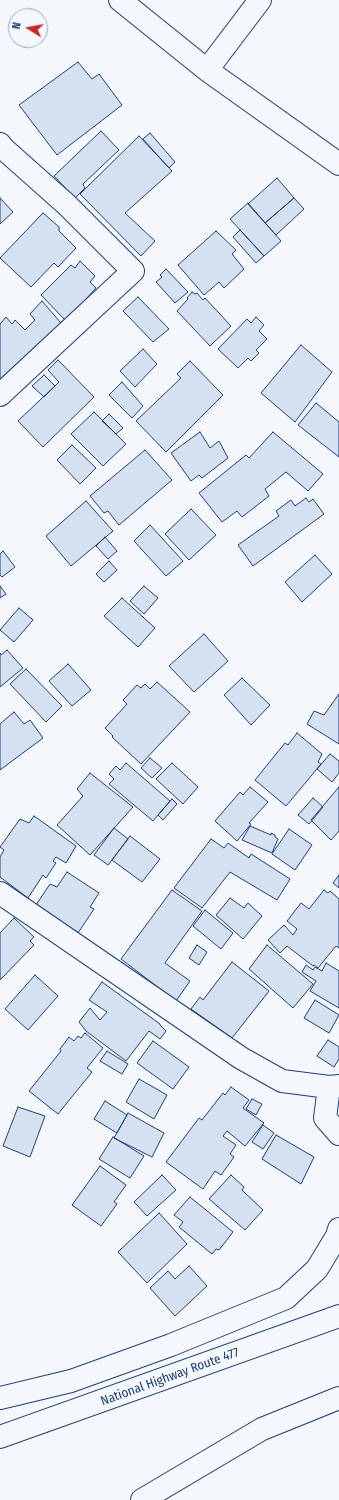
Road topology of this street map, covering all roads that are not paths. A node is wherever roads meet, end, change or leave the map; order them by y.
1 (120, 0) edge
2 (260, 0) edge
3 (207, 70) junction
4 (0, 144) edge
5 (339, 164) edge
6 (0, 395) edge
7 (0, 893) edge
8 (334, 1087) edge
9 (339, 1134) edge
10 (339, 1229) edge
11 (339, 1316) edge
12 (0, 1398) edge
13 (339, 1398) edge
14 (0, 1437) edge
15 (142, 1500) edge

1 - 3 main road
2 - 3 main road
3 - 5 main road
4 - 6 main road
7 - 8 main road
8 - 9 main road
10 - 12 main road
11 - 14 main road, National Highway Route 477
13 - 15 main road

